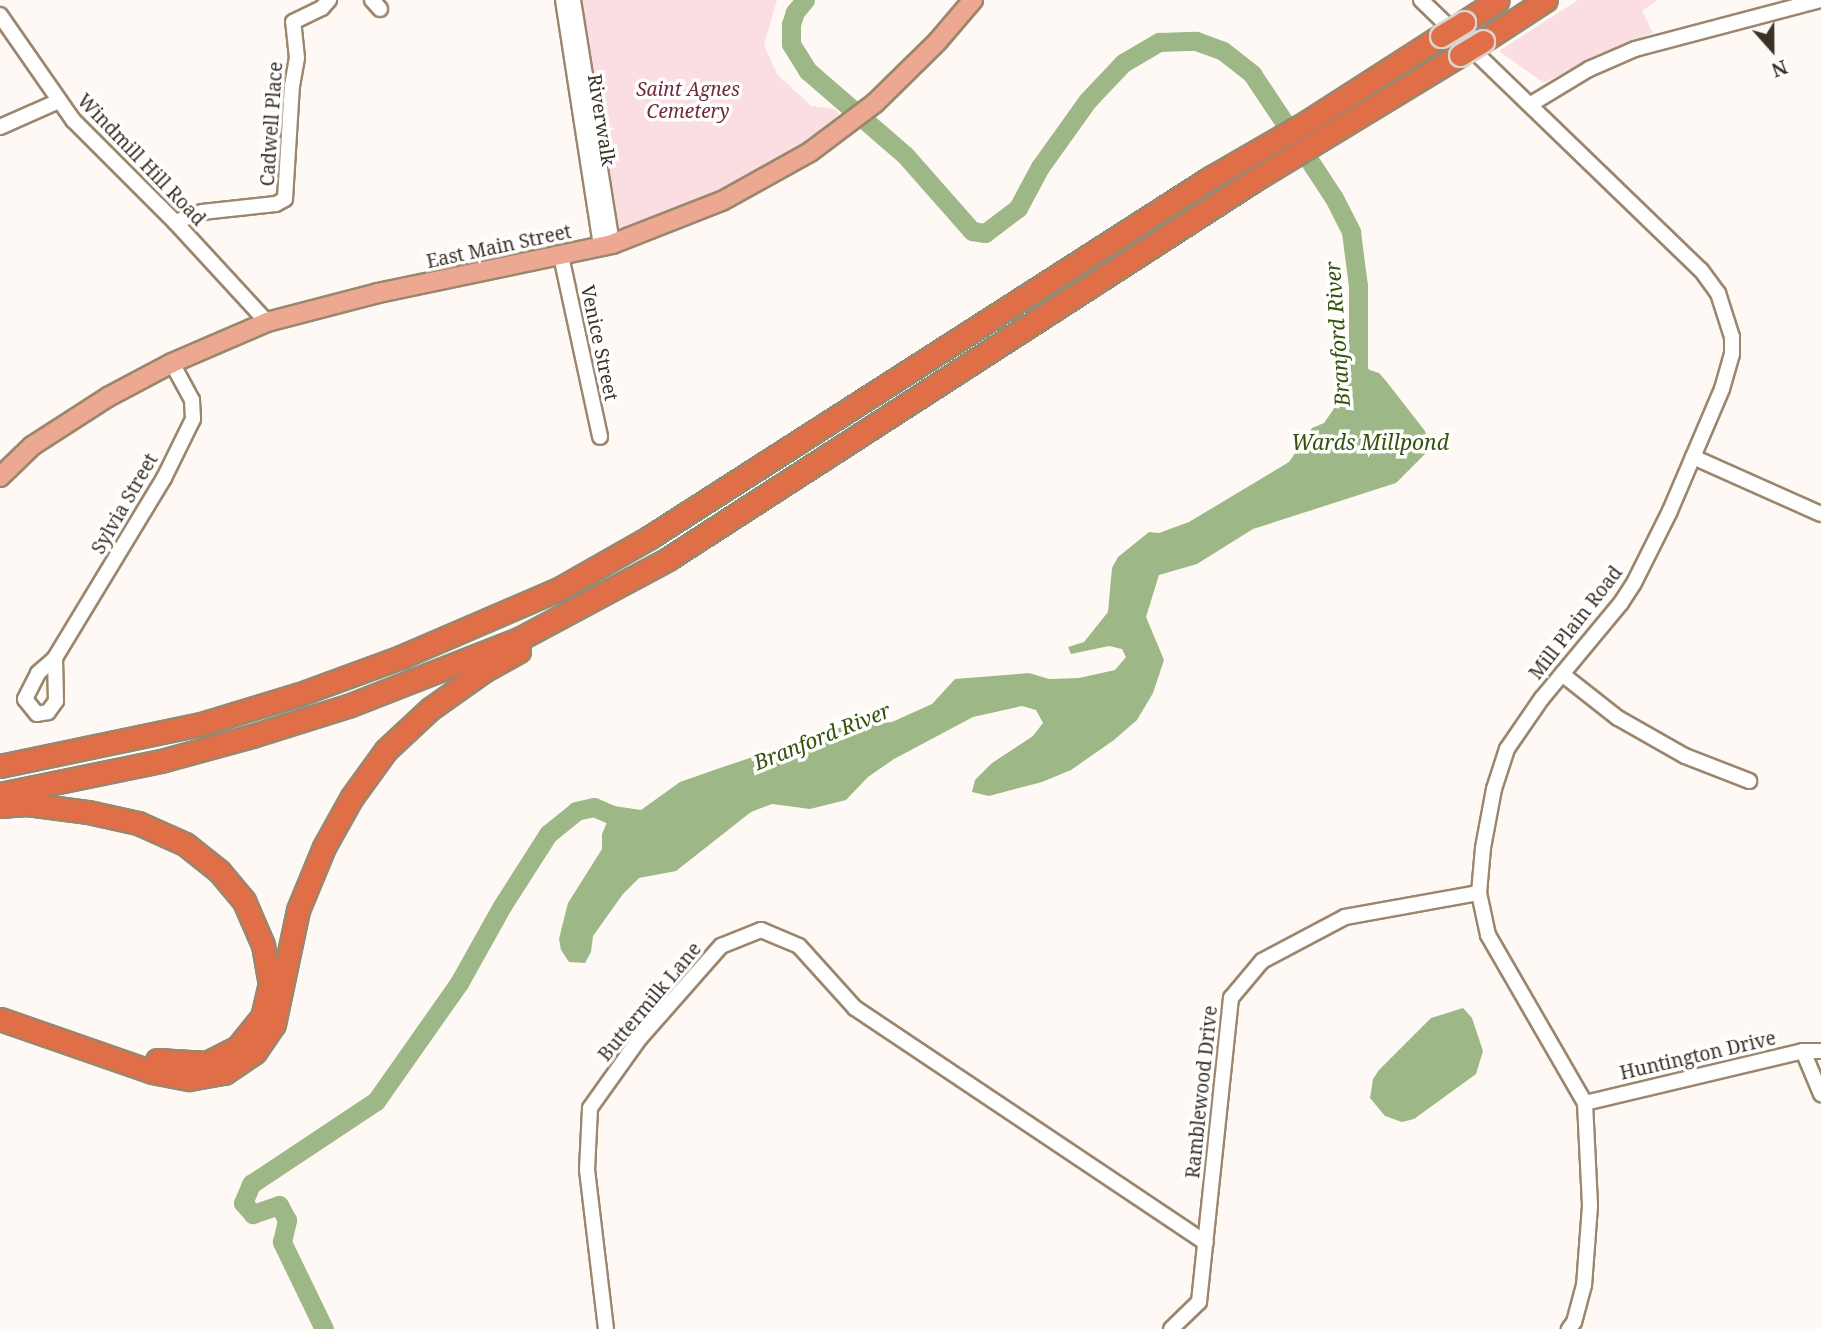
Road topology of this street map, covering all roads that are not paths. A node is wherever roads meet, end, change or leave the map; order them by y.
1 (329, 0) edge
2 (563, 0) edge
3 (573, 0) edge
4 (973, 0) edge
5 (1421, 0) edge
6 (1498, 0) edge
7 (1546, 0) edge
8 (1820, 0) edge
9 (0, 15) edge
10 (59, 101) junction
11 (1531, 104) junction
12 (0, 127) edge
13 (175, 222) junction
14 (607, 245) junction
15 (561, 256) junction
16 (267, 322) junction
17 (172, 363) junction
18 (600, 437) dead end
19 (1693, 457) junction
20 (0, 477) edge
21 (1821, 514) edge
22 (668, 559) junction
23 (55, 658) dead end
24 (1562, 674) junction
25 (0, 766) edge
26 (1749, 781) dead end
27 (0, 794) edge
28 (0, 806) edge
29 (1479, 893) junction
30 (0, 1005) edge
31 (0, 1019) edge
32 (1803, 1051) junction
33 (1821, 1051) edge
34 (1821, 1094) edge
35 (1585, 1103) junction
36 (1206, 1242) junction
37 (606, 1329) edge
38 (1171, 1329) edge
39 (1569, 1329) edge

1 - 13 street, Cadwell Place
2 - 14 street, Riverwalk
3 - 14 street, Riverwalk
4 - 14 main road, East Main Street
5 - 11 street, Mill Plain Road
6 - 25 highway, bridge
7 - 22 highway, bridge
8 - 11 street
9 - 10 street, Windmill Hill Road
10 - 12 street
10 - 13 street, Windmill Hill Road
11 - 19 street, Mill Plain Road
13 - 16 street, Windmill Hill Road
14 - 15 main road, East Main Street
15 - 16 main road, East Main Street
15 - 18 street, Venice Street
16 - 17 main road, East Main Street
17 - 20 main road, East Main Street
17 - 23 street, Sylvia Street
19 - 21 street
19 - 24 street, Mill Plain Road
22 - 27 highway
22 - 31 highway
24 - 26 street
24 - 29 street, Mill Plain Road
28 - 30 highway
29 - 35 street, Mill Plain Road
29 - 36 street, Ramblewood Drive
32 - 33 street, Huntington Drive
32 - 34 street
32 - 35 street, Huntington Drive
35 - 39 street, Mill Plain Road
36 - 37 street, Buttermilk Lane
36 - 38 street, Ramblewood Drive

